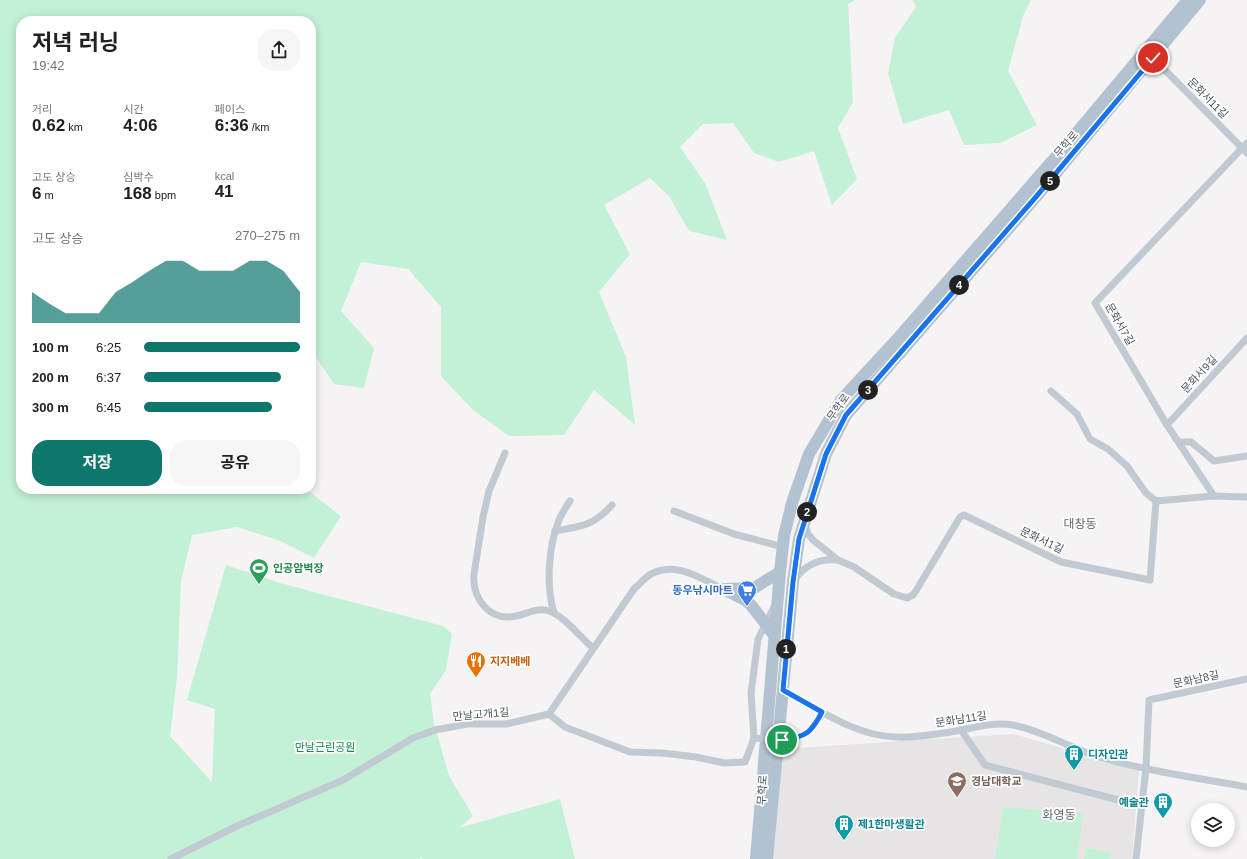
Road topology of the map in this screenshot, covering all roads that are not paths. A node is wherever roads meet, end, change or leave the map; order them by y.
1 (1188, 0) edge
2 (1200, 0) edge
3 (1153, 58) junction
4 (1245, 148) edge
5 (1247, 338) edge
6 (1051, 391) dead end
7 (1167, 425) junction
8 (1179, 442) junction
9 (505, 453) dead end
10 (1247, 456) edge
11 (1214, 496) junction
12 (1247, 497) edge
13 (570, 501) dead end
14 (1156, 501) junction
15 (612, 505) dead end
16 (674, 511) dead end
17 (804, 522) junction
18 (555, 532) junction
19 (783, 547) junction
20 (838, 560) junction
21 (780, 572) junction
22 (793, 582) junction
23 (723, 589) junction
24 (777, 601) junction
25 (554, 613) junction
26 (766, 623) junction
27 (774, 635) junction
28 (593, 648) junction
29 (1247, 679) edge
30 (783, 690) junction
31 (822, 712) junction
32 (548, 714) junction
33 (961, 730) junction
34 (754, 738) junction
35 (1146, 768) junction
36 (1247, 787) edge
37 (1141, 806) junction
38 (171, 859) edge
39 (756, 859) edge
40 (767, 859) edge
41 (1136, 859) edge

1 - 19 main road, 무학로
2 - 3 main road, 무학로
3 - 4 street, 문화서11길
3 - 17 main road, 무학로
4 - 7 street, 문화서7길
5 - 7 street, 문화서9길
6 - 14 street
7 - 8 street, 문화서7길
8 - 10 street
8 - 11 street, 문화서7길
9 - 25 street
11 - 12 street
11 - 14 street
13 - 18 street
14 - 20 street, 문화서1길
15 - 18 street
16 - 19 street
17 - 20 street, 문화서1길
17 - 22 main road, 무학로
18 - 25 street
19 - 21 main road, 무학로
20 - 22 street
21 - 23 main road
21 - 24 main road, 무학로
22 - 30 main road, 무학로
23 - 26 main road
23 - 28 street
24 - 26 street
24 - 27 main road, 무학로
25 - 28 street
26 - 27 main road
26 - 34 street
27 - 39 main road, 무학로
28 - 32 street
29 - 35 street, 문화남8길
30 - 31 street, 문화남11길
30 - 40 main road, 무학로
31 - 33 street, 문화남11길
31 - 34 street, bridge
32 - 34 street
32 - 38 street, 만날고개1길
33 - 35 street, 문화남11길
33 - 37 street
35 - 36 street, 문화남11길
35 - 37 street
37 - 41 street

